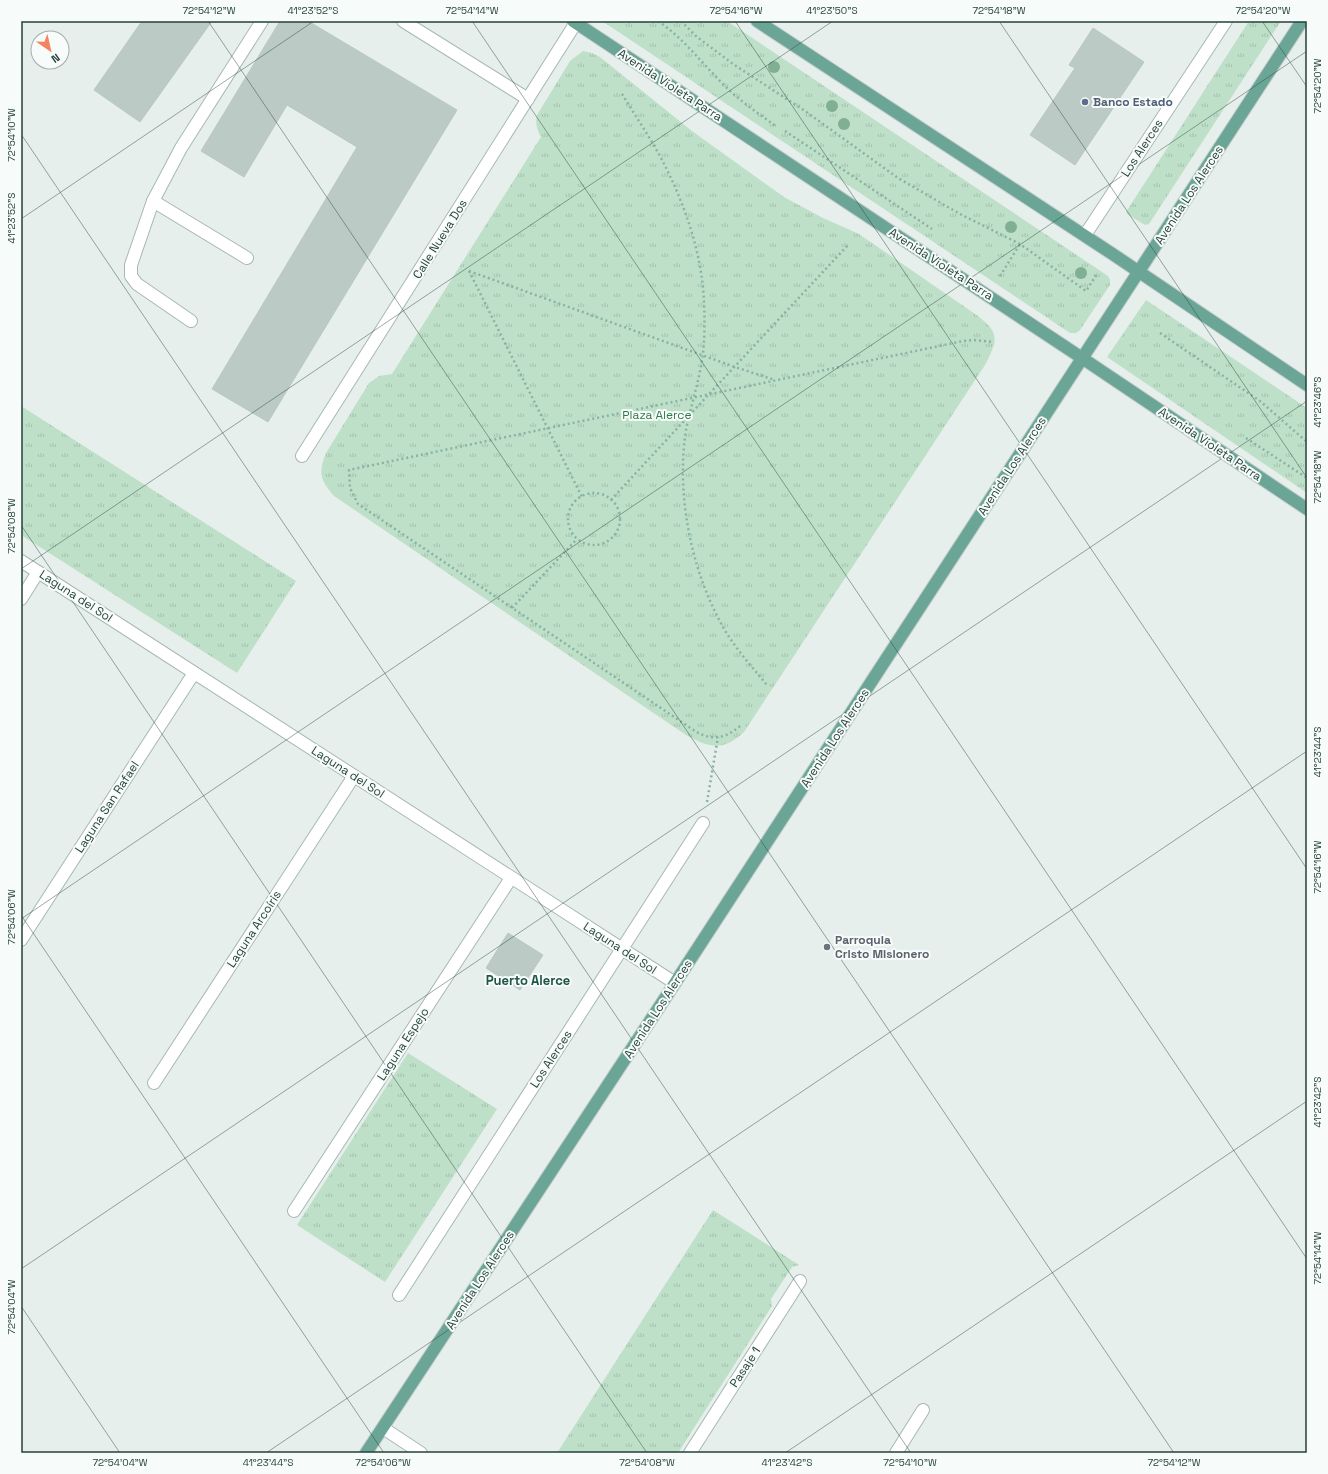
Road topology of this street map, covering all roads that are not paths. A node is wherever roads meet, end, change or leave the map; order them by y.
1 (262, 21) edge
2 (403, 21) edge
3 (757, 21) edge
4 (1226, 21) edge
5 (1302, 21) edge
6 (576, 22) edge
7 (528, 99) junction
8 (153, 201) junction
9 (1085, 235) junction
10 (247, 258) dead end
11 (1139, 271) junction
12 (191, 322) dead end
13 (1082, 358) junction
14 (1307, 385) edge
15 (302, 456) dead end
16 (1307, 509) edge
17 (21, 561) edge
18 (38, 572) junction
19 (21, 599) edge
20 (194, 673) junction
21 (354, 776) junction
22 (703, 823) road end
23 (511, 878) junction
24 (21, 940) edge
25 (622, 950) junction
26 (675, 983) junction
27 (154, 1083) dead end
28 (294, 1211) dead end
29 (800, 1281) dead end
30 (399, 1295) dead end
31 (923, 1410) dead end
32 (383, 1428) junction
33 (366, 1453) edge
34 (421, 1453) edge
35 (690, 1453) edge
36 (896, 1453) edge

1 - 8 street
2 - 7 street
3 - 9 main road
4 - 9 street, Los Alerces
5 - 11 main road, Avenida Los Alerces
6 - 7 street, Calle Nueva Dos
6 - 13 main road, Avenida Violeta Parra
7 - 15 street, Calle Nueva Dos
8 - 10 street
8 - 12 street
9 - 11 main road
11 - 13 main road, Avenida Los Alerces
11 - 14 main road
13 - 16 main road, Avenida Violeta Parra
13 - 26 main road, Avenida Los Alerces
17 - 18 street, Laguna del Sol
18 - 19 street
18 - 20 street, Laguna del Sol
20 - 21 street, Laguna del Sol
20 - 24 street, Laguna San Rafael
21 - 23 street, Laguna del Sol
21 - 27 street, Laguna Arcoíris
22 - 25 street, Los Alerces
23 - 25 street, Laguna del Sol
23 - 28 street, Laguna Espejo
25 - 26 street, Laguna del Sol
25 - 30 street, Los Alerces
26 - 32 main road, Avenida Los Alerces
29 - 35 street, Pasaje 1
31 - 36 street
32 - 33 main road, Avenida Los Alerces
32 - 34 street

